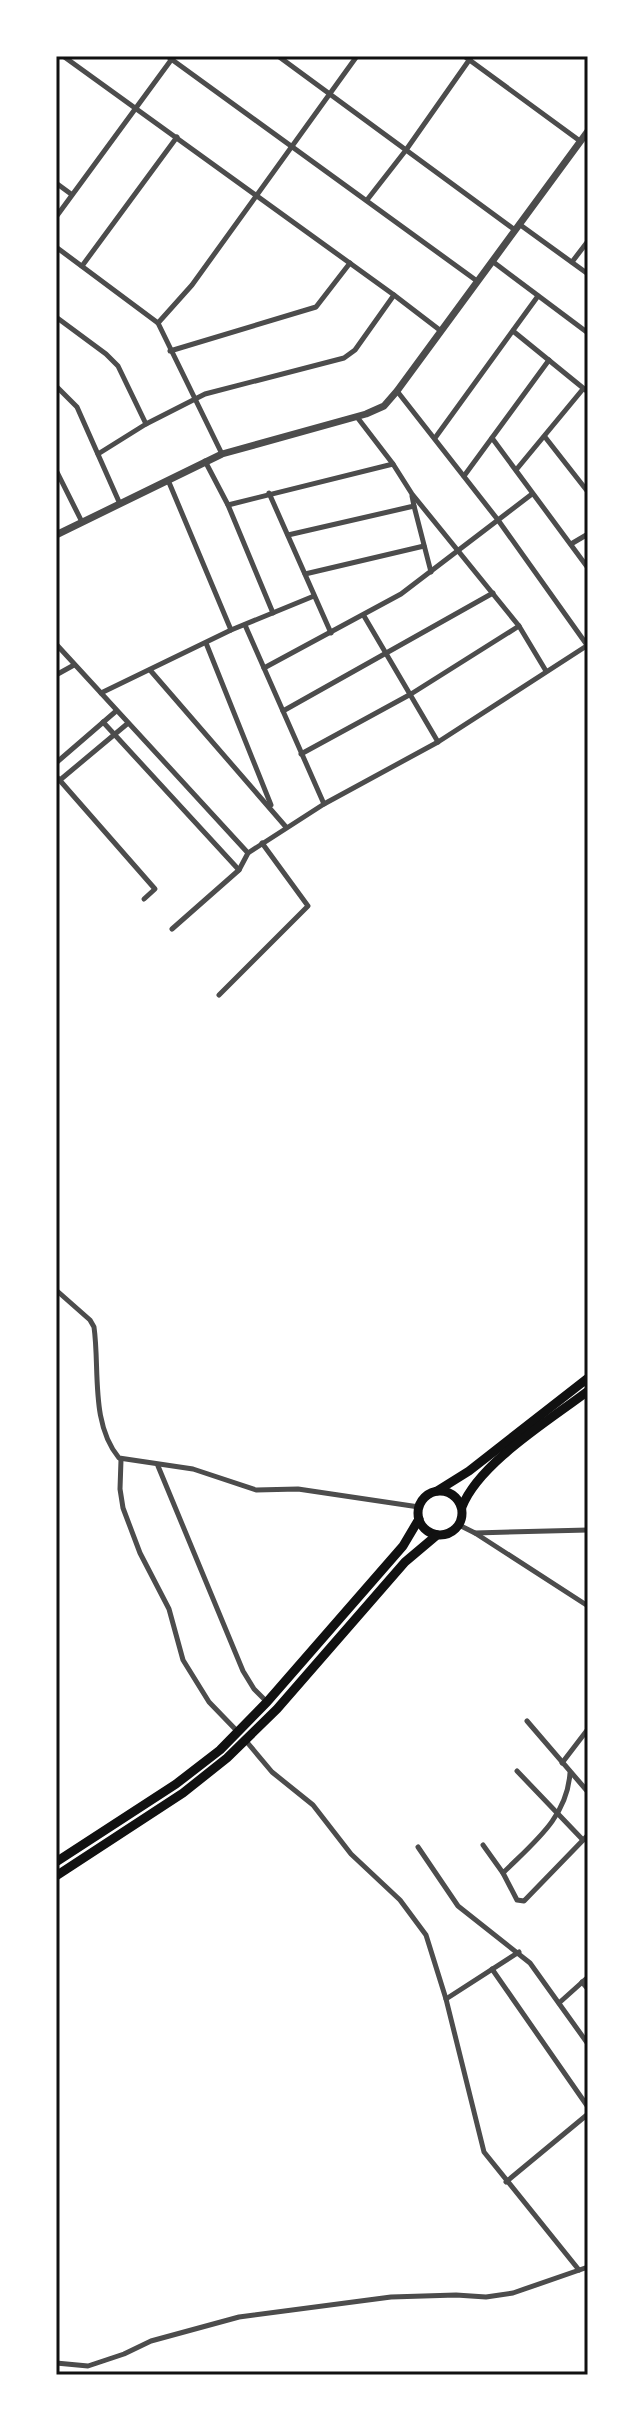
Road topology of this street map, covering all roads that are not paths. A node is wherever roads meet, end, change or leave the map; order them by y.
1 (63, 56) edge
2 (278, 56) edge
3 (357, 56) edge
4 (171, 57) edge
5 (469, 57) edge
6 (328, 94) junction
7 (136, 107) junction
8 (588, 131) edge
9 (177, 137) junction
10 (580, 141) junction
11 (291, 146) junction
12 (406, 150) junction
13 (56, 183) edge
14 (71, 194) junction
15 (256, 196) junction
16 (367, 200) junction
17 (56, 217) edge
18 (517, 227) junction
19 (588, 241) edge
20 (56, 247) edge
21 (492, 261) junction
22 (572, 262) junction
23 (350, 263) junction
24 (82, 266) junction
25 (588, 274) edge
26 (477, 281) junction
27 (394, 295) junction
28 (538, 296) junction
29 (56, 317) edge
30 (158, 323) junction
31 (441, 331) junction
32 (513, 331) junction
33 (588, 333) edge
34 (170, 351) junction
35 (549, 360) junction
36 (56, 386) edge
37 (586, 390) edge
38 (397, 391) junction
39 (195, 399) junction
40 (357, 417) junction
41 (146, 424) junction
42 (545, 437) junction
43 (435, 438) junction
44 (492, 438) junction
45 (98, 454) junction
46 (222, 454) junction
47 (205, 461) junction
48 (393, 464) junction
49 (56, 470) edge
50 (516, 470) junction
51 (464, 476) junction
52 (168, 480) junction
53 (588, 492) edge
54 (269, 493) junction
55 (412, 494) junction
56 (532, 494) junction
57 (120, 504) junction
58 (228, 505) junction
59 (414, 506) junction
60 (498, 520) junction
61 (82, 522) junction
62 (588, 534) edge
63 (56, 535) edge
64 (288, 535) junction
65 (571, 544) junction
66 (424, 546) junction
67 (459, 552) junction
68 (588, 568) edge
69 (431, 572) junction
70 (305, 574) junction
71 (493, 593) junction
72 (314, 596) junction
73 (273, 613) junction
74 (364, 616) junction
75 (245, 625) junction
76 (519, 626) junction
77 (231, 630) junction
78 (331, 633) junction
79 (206, 643) junction
80 (56, 644) edge
81 (588, 645) edge
82 (388, 654) junction
83 (74, 665) junction
84 (264, 668) junction
85 (150, 670) junction
86 (546, 671) junction
87 (56, 675) edge
88 (101, 693) junction
89 (411, 694) junction
90 (283, 711) junction
91 (115, 712) junction
92 (103, 722) junction
93 (127, 724) junction
94 (115, 736) junction
95 (438, 742) junction
96 (301, 754) junction
97 (56, 763) edge
98 (58, 778) edge
99 (324, 804) junction
100 (273, 810) junction
101 (286, 827) junction
102 (262, 843) junction
103 (248, 853) junction
104 (239, 870) junction
105 (144, 899) dead end
106 (172, 929) dead end
107 (219, 995) dead end
108 (56, 1290) edge
109 (588, 1378) edge
110 (588, 1391) edge
111 (121, 1460) junction
112 (158, 1465) junction
113 (437, 1491) junction
114 (419, 1507) junction
115 (462, 1507) junction
116 (419, 1519) junction
117 (459, 1525) junction
118 (588, 1530) edge
119 (475, 1533) junction
120 (437, 1535) junction
121 (588, 1606) edge
122 (267, 1702) junction
123 (527, 1721) dead end
124 (588, 1729) edge
125 (238, 1733) junction
126 (246, 1741) junction
127 (562, 1763) junction
128 (517, 1771) dead end
129 (570, 1773) junction
130 (588, 1792) edge
131 (559, 1815) junction
132 (586, 1838) edge
133 (483, 1845) dead end
134 (418, 1847) dead end
135 (56, 1862) edge
136 (503, 1873) junction
137 (56, 1876) edge
138 (519, 1952) junction
139 (492, 1969) junction
140 (588, 1977) edge
141 (582, 1982) junction
142 (588, 1989) edge
143 (446, 1999) junction
144 (559, 2003) junction
145 (588, 2044) edge
146 (588, 2107) edge
147 (588, 2114) edge
148 (506, 2182) junction
149 (588, 2267) edge
150 (579, 2270) junction
151 (56, 2363) edge

1 - 7 street
2 - 6 street
3 - 6 street
4 - 7 street
4 - 11 street
5 - 10 street
5 - 12 street
6 - 11 street
6 - 12 street
7 - 9 street
7 - 14 street
8 - 10 street
9 - 15 street
9 - 24 street
10 - 18 street
11 - 15 street
11 - 16 street
12 - 16 street
12 - 18 street
13 - 14 street
14 - 17 street
15 - 23 street
15 - 30 street
16 - 26 street
18 - 21 street
18 - 22 street
19 - 22 street
20 - 24 street
21 - 26 street
21 - 28 street
22 - 25 street
23 - 27 street
23 - 34 street
24 - 30 street
26 - 31 street
27 - 31 street
27 - 39 street
28 - 32 street
28 - 33 street
29 - 41 street
30 - 34 street
31 - 38 street
32 - 35 street
32 - 43 street
34 - 39 street
35 - 37 street
35 - 44 street
36 - 45 street
37 - 42 street
38 - 40 street
38 - 43 street
39 - 41 street
39 - 46 street
40 - 46 street
40 - 48 street
41 - 45 street
42 - 50 street
42 - 53 street
43 - 51 street
44 - 50 street
44 - 51 street
45 - 57 street
46 - 47 street
47 - 52 street
47 - 58 street
48 - 54 street
48 - 55 street
49 - 61 street
50 - 56 street
51 - 60 street
52 - 57 street
52 - 77 street
54 - 58 street
54 - 64 street
55 - 59 street
55 - 67 street
56 - 60 street
56 - 65 street
57 - 61 street
58 - 73 street
59 - 64 street
59 - 66 street
60 - 67 street
60 - 81 street
61 - 63 street
62 - 65 street
64 - 70 street
65 - 68 street
66 - 69 street
66 - 70 street
67 - 69 street
67 - 71 street
69 - 74 street
70 - 72 street
71 - 76 street
71 - 82 street
72 - 73 street
72 - 78 street
73 - 75 street
74 - 78 street
74 - 82 street
75 - 77 street
75 - 84 street
76 - 86 street
76 - 89 street
77 - 79 street
78 - 84 street
79 - 85 street
79 - 100 street
80 - 83 street
81 - 86 street
82 - 89 street
82 - 90 street
83 - 87 street
83 - 88 street
84 - 90 street
85 - 88 street
85 - 100 street
86 - 95 street
88 - 91 street
89 - 95 street
89 - 96 street
90 - 96 street
91 - 92 street
91 - 93 street
92 - 94 street
92 - 97 street
93 - 94 street
93 - 103 street
94 - 98 street
94 - 104 street
95 - 99 street
96 - 99 street
98 - 105 street
99 - 101 street
100 - 101 street
101 - 102 street
102 - 103 street
102 - 107 street
103 - 104 street
104 - 106 street
108 - 111 street
109 - 113 highway
110 - 115 highway
111 - 112 street
111 - 125 street
112 - 114 street
112 - 122 street
113 - 114 highway
113 - 115 highway
114 - 116 highway
115 - 117 highway
116 - 120 highway
116 - 122 highway
117 - 119 street
117 - 120 highway
118 - 119 street
119 - 121 street
120 - 126 highway
122 - 125 highway
123 - 127 street
124 - 127 street
125 - 135 highway
126 - 137 highway
126 - 143 street
127 - 129 street
128 - 131 street
129 - 130 street
129 - 131 street
131 - 132 street
131 - 136 street
132 - 136 street
133 - 136 street
134 - 138 street
138 - 139 street
138 - 144 street
139 - 143 street
139 - 146 street
140 - 141 street
141 - 142 street
141 - 144 street
143 - 148 street
144 - 145 street
147 - 148 street
148 - 150 street
149 - 150 street
150 - 151 street

